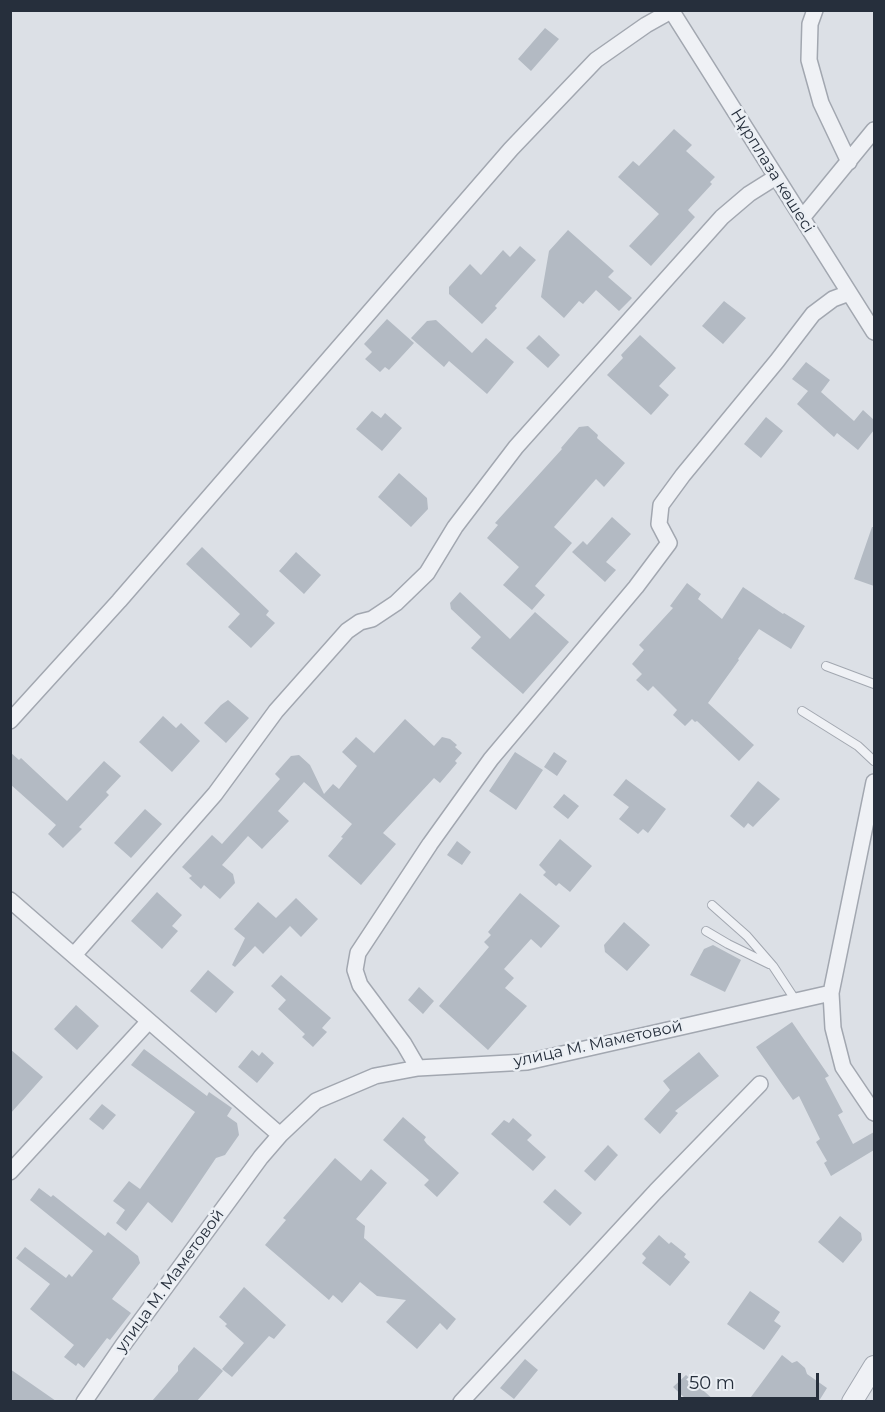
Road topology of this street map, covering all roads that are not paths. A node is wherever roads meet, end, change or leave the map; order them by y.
1 (815, 10) edge
2 (671, 11) edge
3 (874, 130) edge
4 (849, 162) junction
5 (776, 177) junction
6 (802, 218) junction
7 (849, 293) junction
8 (874, 332) edge
9 (826, 666) dead end
10 (874, 684) edge
11 (802, 711) dead end
12 (10, 721) edge
13 (874, 761) edge
14 (874, 783) edge
15 (10, 900) edge
16 (712, 905) dead end
17 (705, 930) dead end
18 (74, 955) junction
19 (773, 966) junction
20 (831, 993) junction
21 (796, 1001) junction
22 (149, 1021) junction
23 (418, 1068) junction
24 (760, 1084) dead end
25 (874, 1113) edge
26 (280, 1135) junction
27 (10, 1172) edge
28 (874, 1366) edge
29 (84, 1401) edge
30 (461, 1401) edge
31 (852, 1401) edge

1 - 4 street
2 - 5 street, Нұрплаза көшесі
2 - 12 street
3 - 4 street
4 - 6 street
5 - 6 street, Нұрплаза көшесі
5 - 18 street
6 - 7 street, Нұрплаза көшесі
7 - 8 street, Нұрплаза көшесі
7 - 23 street
9 - 10 lane
11 - 13 lane
14 - 20 street
15 - 18 street
16 - 19 lane
17 - 19 lane
18 - 22 street
19 - 21 lane
20 - 21 street, улица М. Маметовой
20 - 25 street
21 - 23 street, улица М. Маметовой
22 - 26 street
22 - 27 street
23 - 26 street, улица М. Маметовой
24 - 30 street
26 - 29 street, улица М. Маметовой
28 - 31 street

